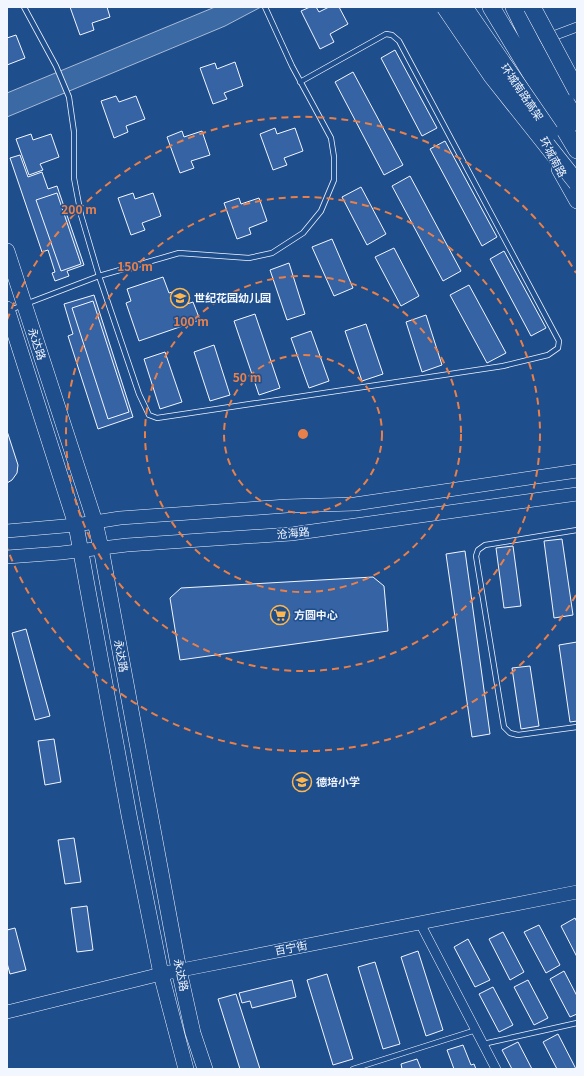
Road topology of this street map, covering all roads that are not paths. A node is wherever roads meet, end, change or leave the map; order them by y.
1 (24, 7) edge
2 (265, 7) edge
3 (445, 7) edge
4 (465, 7) edge
5 (472, 7) edge
6 (490, 7) edge
7 (507, 7) edge
8 (514, 7) edge
9 (532, 7) edge
10 (577, 27) edge
11 (532, 44) junction
12 (300, 82) junction
13 (577, 91) edge
14 (577, 124) edge
15 (577, 150) edge
16 (577, 179) edge
17 (577, 183) edge
18 (577, 201) edge
19 (7, 251) edge
20 (99, 276) junction
21 (24, 304) junction
22 (7, 310) edge
23 (577, 471) edge
24 (577, 494) edge
25 (95, 522) junction
26 (76, 525) junction
27 (577, 530) edge
28 (7, 531) edge
29 (101, 548) junction
30 (81, 551) junction
31 (7, 557) edge
32 (577, 727) edge
33 (577, 892) edge
34 (420, 923) junction
35 (179, 970) junction
36 (161, 974) junction
37 (7, 1012) edge
38 (577, 1023) edge
39 (476, 1030) junction
40 (483, 1044) junction
41 (186, 1069) edge
42 (205, 1069) edge
43 (353, 1069) edge
44 (496, 1069) edge

1 - 20 lane
2 - 12 lane
3 - 17 highway, bridge
4 - 16 highway, 环城南路高架, bridge
4 - 18 main road
5 - 18 main road, 环城南路
6 - 15 highway, 环城南路高架
7 - 14 main road
8 - 11 highway
9 - 13 highway, bridge
10 - 11 street
11 - 14 highway
12 - 20 lane
12 - 20 lane
19 - 21 main road, 永达路
20 - 21 lane
21 - 22 lane
21 - 25 main road, 永达路
22 - 26 main road, 永达路
23 - 25 main road
24 - 29 main road, 沧海路
25 - 26 main road
25 - 29 main road, 永达路
26 - 28 main road
26 - 30 main road, 永达路
27 - 32 lane
29 - 30 main road, 沧海路
29 - 35 main road, 永达路
30 - 31 main road, 沧海路
30 - 36 main road, 永达路
33 - 34 main road, 百宁街
34 - 35 main road, 百宁街
34 - 39 street
35 - 36 main road, 百宁街
35 - 42 main road, 永达路
36 - 37 main road, 百宁街
36 - 41 main road, 永达路
38 - 40 lane
39 - 40 street
39 - 43 lane
40 - 44 street

